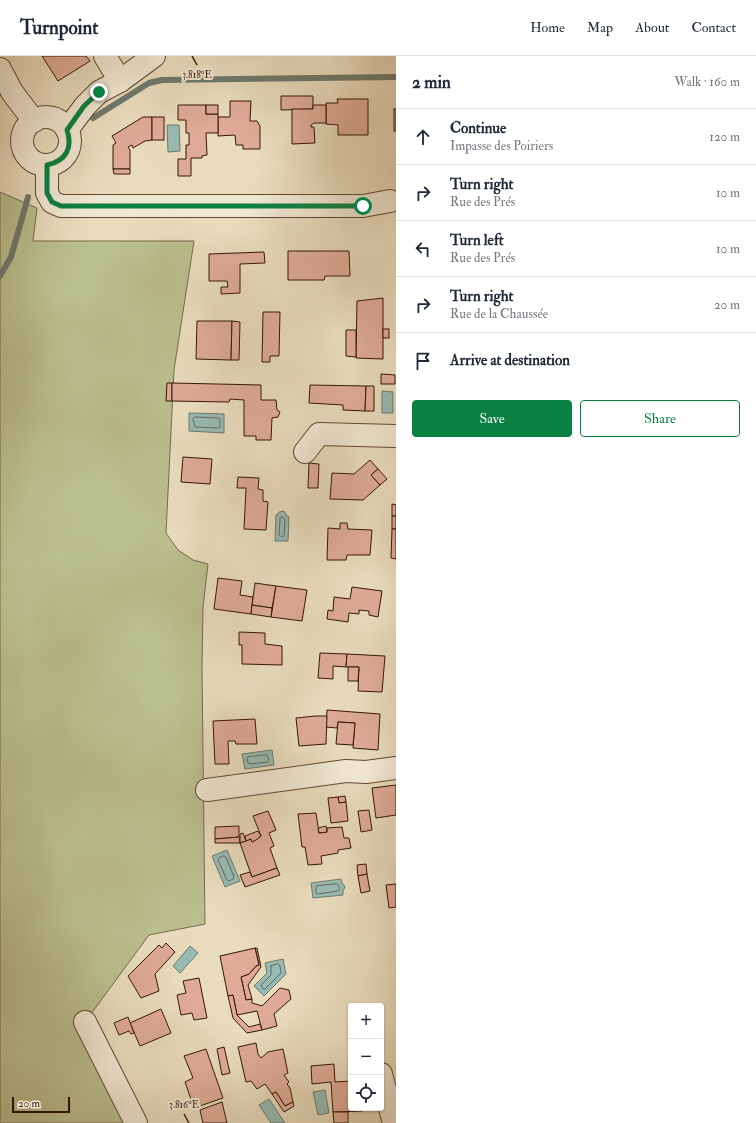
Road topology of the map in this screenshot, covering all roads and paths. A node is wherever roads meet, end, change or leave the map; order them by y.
1 (105, 56) edge
2 (154, 56) edge
3 (0, 69) edge
4 (120, 81) junction
5 (34, 121) junction
6 (67, 130) junction
7 (47, 165) junction
8 (394, 198) edge
9 (396, 436) edge
10 (305, 452) dead end
11 (396, 768) edge
12 (207, 790) dead end
13 (85, 1022) dead end
14 (381, 1075) edge
15 (136, 1123) edge
16 (394, 1123) edge

1 - 4 street
2 - 4 street
3 - 5 street
4 - 6 street
5 - 6 street
5 - 7 street
6 - 7 street
7 - 8 street
9 - 10 street
11 - 12 street
13 - 15 street
14 - 16 street

